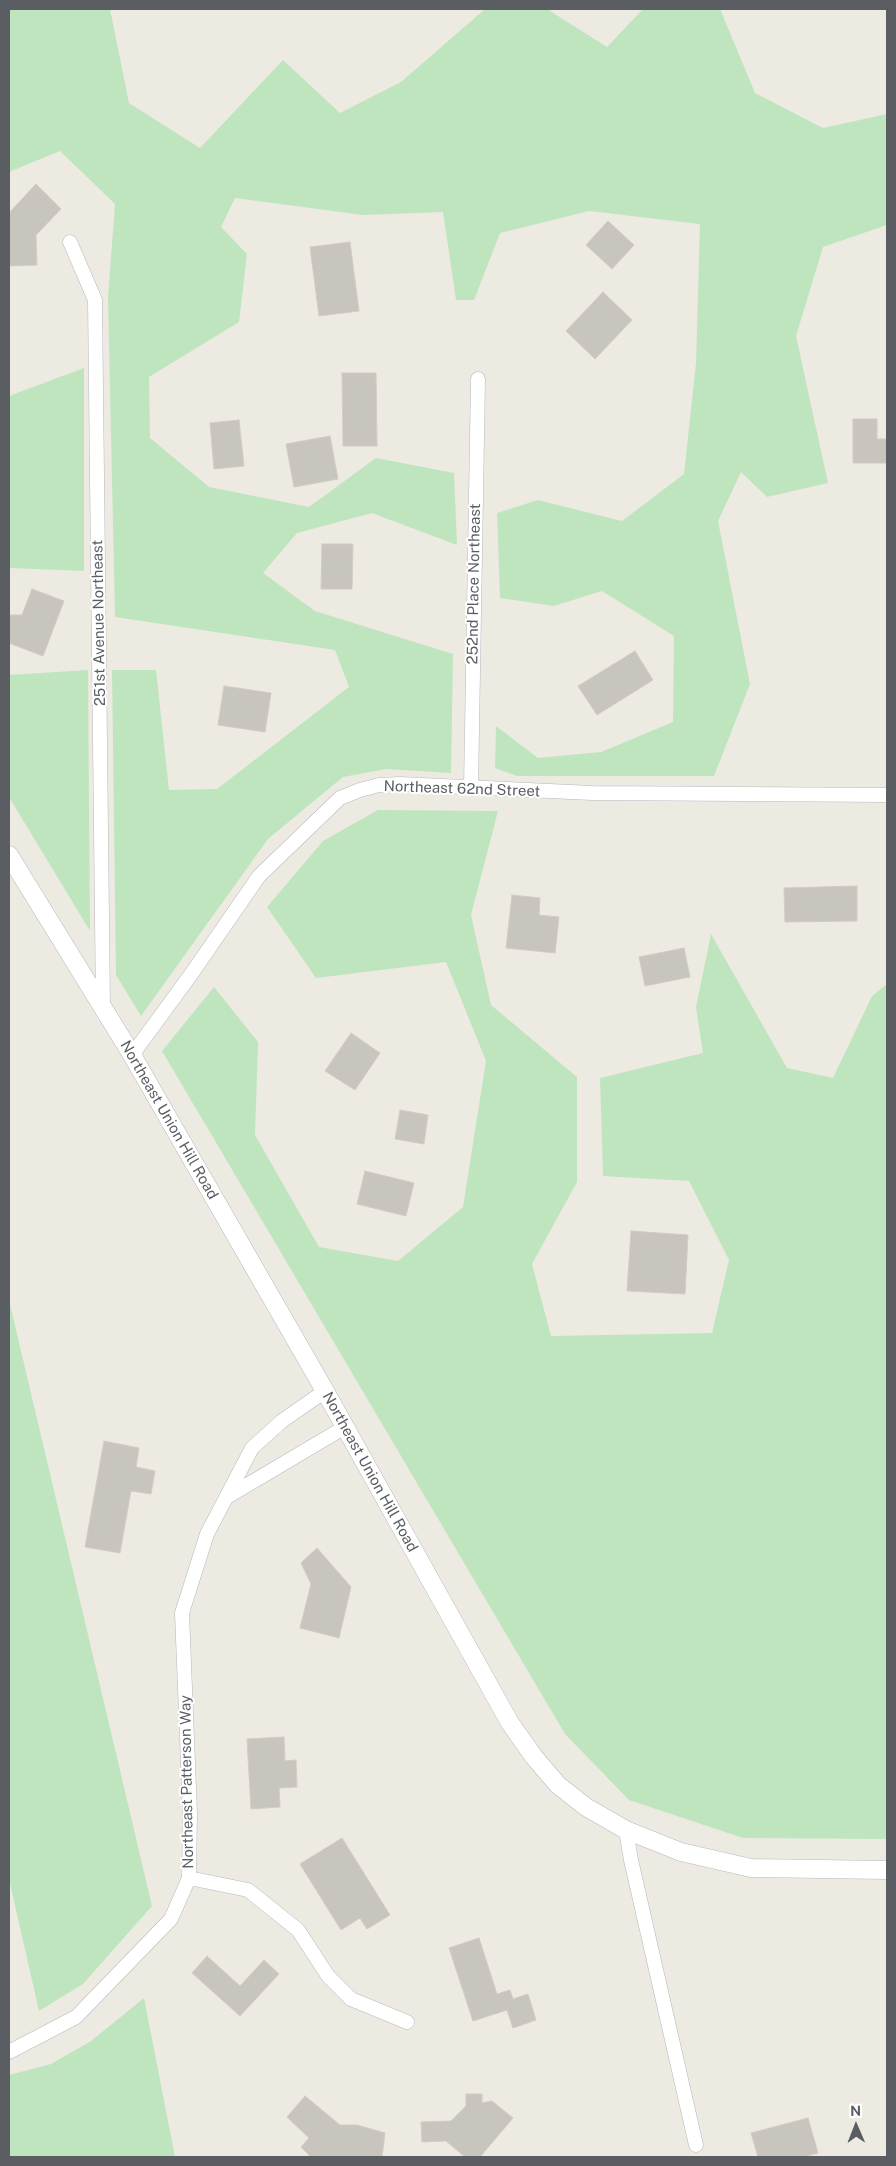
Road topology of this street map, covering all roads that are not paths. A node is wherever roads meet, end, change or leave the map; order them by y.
1 (70, 242) dead end
2 (478, 380) dead end
3 (471, 788) junction
4 (887, 795) edge
5 (9, 855) edge
6 (103, 1008) junction
7 (132, 1055) junction
8 (325, 1391) junction
9 (344, 1427) junction
10 (226, 1498) junction
11 (626, 1830) junction
12 (887, 1870) edge
13 (189, 1878) junction
14 (407, 2022) dead end
15 (9, 2052) edge
16 (696, 2145) dead end

1 - 6 street, 251st Avenue Northeast
2 - 3 street, 252nd Place Northeast
3 - 4 street, Northeast 62nd Street
3 - 7 street, Northeast 62nd Street
5 - 6 street, Northeast Union Hill Road
6 - 7 street, Northeast Union Hill Road
7 - 8 street, Northeast Union Hill Road
8 - 9 street, Northeast Union Hill Road
8 - 10 street, Northeast Patterson Way
9 - 10 street
9 - 11 street, Northeast Union Hill Road
10 - 13 street, Northeast Patterson Way
11 - 12 street, Northeast Union Hill Road
11 - 16 street
13 - 14 street
13 - 15 street, Northeast Patterson Way

